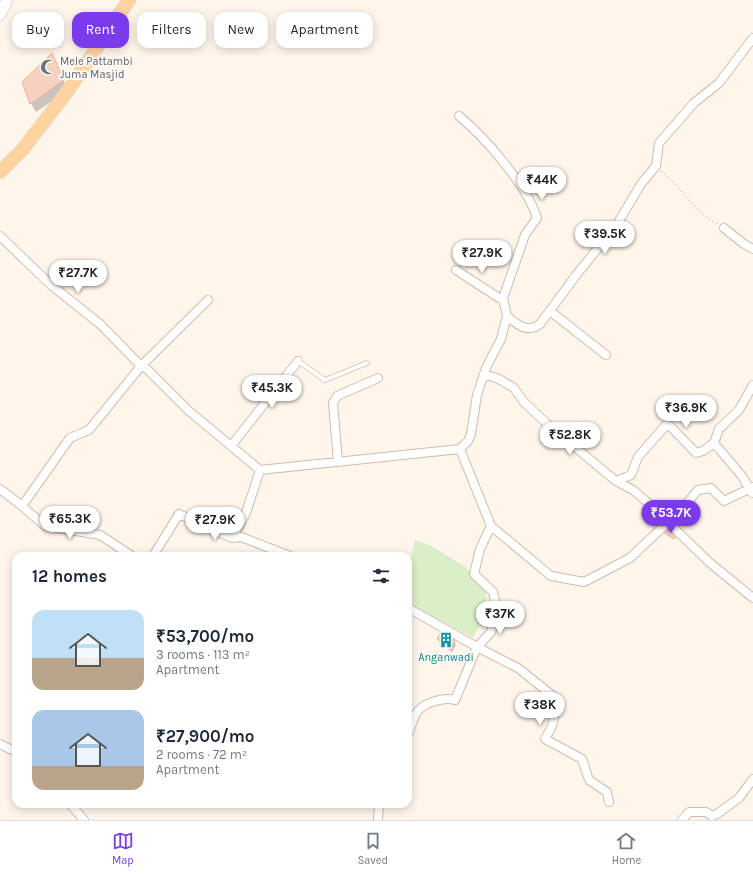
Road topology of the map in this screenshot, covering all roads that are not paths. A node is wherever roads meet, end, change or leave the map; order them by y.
1 (7, 0) edge
2 (129, 0) edge
3 (0, 15) edge
4 (753, 38) edge
5 (459, 116) dead end
6 (0, 172) edge
7 (724, 228) road end
8 (0, 236) edge
9 (753, 249) edge
10 (456, 270) dead end
11 (503, 298) junction
12 (208, 300) dead end
13 (550, 311) junction
14 (507, 316) junction
15 (606, 355) dead end
16 (298, 361) joint
17 (367, 363) dead end
18 (141, 366) junction
19 (484, 374) junction
20 (378, 378) dead end
21 (753, 385) edge
22 (714, 443) junction
23 (231, 446) junction
24 (460, 449) junction
25 (338, 462) junction
26 (260, 470) junction
27 (616, 481) junction
28 (0, 489) edge
29 (752, 490) edge
30 (22, 506) junction
31 (667, 523) junction
32 (491, 526) junction
33 (232, 538) junction
34 (126, 552) edge
35 (156, 552) edge
36 (280, 552) edge
37 (753, 598) edge
38 (412, 610) edge
39 (477, 647) junction
40 (412, 725) edge
41 (0, 744) edge
42 (12, 750) edge
43 (753, 779) edge
44 (609, 802) dead end
45 (74, 808) edge
46 (379, 808) edge
47 (84, 820) edge
48 (378, 820) edge
49 (682, 820) edge

1 - 3 main road
2 - 6 main road
4 - 13 street
5 - 11 street
7 - 9 street
8 - 18 street
10 - 11 street
11 - 14 street
12 - 18 street
13 - 14 street
13 - 15 street
14 - 19 street
16 - 17 lane
16 - 23 street
18 - 23 street
18 - 30 street
19 - 24 street
19 - 27 street
20 - 25 street
21 - 22 street
22 - 27 street
22 - 29 street
23 - 26 street
24 - 25 street
24 - 32 street
25 - 26 street
26 - 33 street
27 - 31 street
28 - 30 street
29 - 31 street
30 - 34 street
31 - 32 street
31 - 37 street
32 - 39 street
33 - 35 street
33 - 36 street
38 - 39 street
39 - 40 street
39 - 44 street
41 - 42 street
43 - 49 street
45 - 47 street
46 - 48 street

